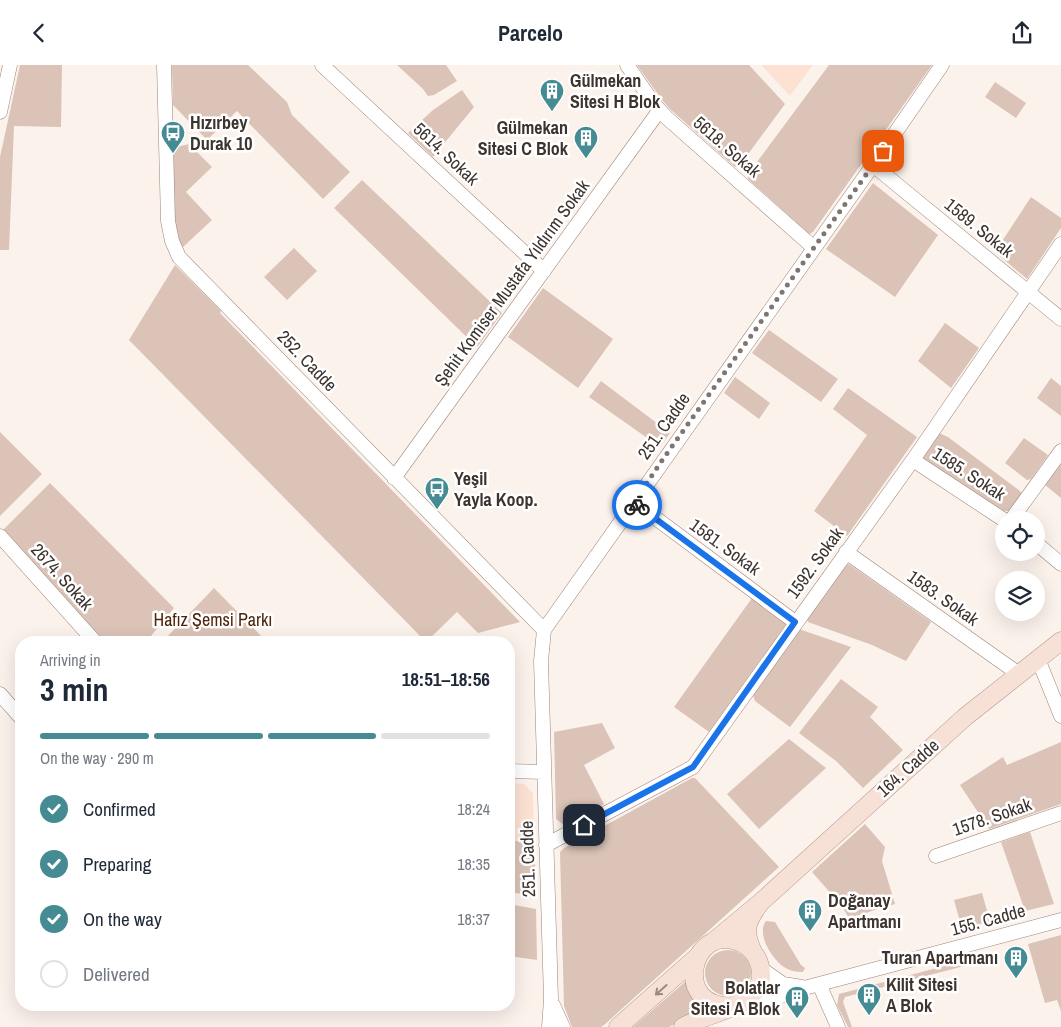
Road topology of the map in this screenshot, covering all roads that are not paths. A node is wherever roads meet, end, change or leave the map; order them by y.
1 (10, 65) edge
2 (164, 65) edge
3 (322, 65) edge
4 (627, 65) edge
5 (942, 65) edge
6 (659, 111) junction
7 (0, 112) edge
8 (873, 165) junction
9 (1061, 244) edge
10 (814, 247) junction
11 (544, 271) junction
12 (1028, 293) junction
13 (1061, 319) edge
14 (1061, 451) edge
15 (913, 460) junction
16 (394, 478) junction
17 (634, 502) junction
18 (1018, 511) edge
19 (995, 514) edge
20 (0, 536) edge
21 (1045, 551) edge
22 (846, 552) junction
23 (1061, 565) edge
24 (795, 622) junction
25 (544, 630) junction
26 (90, 636) edge
27 (1059, 645) edge
28 (1038, 659) junction
29 (1019, 674) junction
30 (0, 694) edge
31 (15, 711) edge
32 (1061, 716) edge
33 (515, 771) edge
34 (544, 773) junction
35 (1061, 813) edge
36 (546, 845) junction
37 (936, 856) dead end
38 (761, 902) junction
39 (1061, 920) edge
40 (713, 942) junction
41 (752, 950) junction
42 (697, 957) junction
43 (760, 968) junction
44 (813, 985) junction
45 (551, 999) junction
46 (739, 1004) junction
47 (549, 1027) edge
48 (563, 1027) edge
49 (618, 1027) edge
50 (683, 1027) edge
51 (838, 1027) edge

1 - 7 street
2 - 16 street, 252. Cadde
3 - 11 street, 5614. Sokak
4 - 6 street, 5618. Sokak
5 - 8 street, 251. Cadde
6 - 10 street, 5618. Sokak
6 - 11 street, Şehit Komiser Mustafa Yıldırım Sokak
8 - 10 street, 251. Cadde
8 - 12 street, 1589. Sokak
9 - 12 street, 1592. Sokak
10 - 17 street, 251. Cadde
11 - 16 street, Şehit Komiser Mustafa Yıldırım Sokak
12 - 13 street, 1589. Sokak
12 - 15 street, 1592. Sokak
14 - 18 street
15 - 19 street, 1585. Sokak
15 - 22 street, 1592. Sokak
16 - 25 street, 252. Cadde
17 - 24 street, 1581. Sokak
17 - 25 street, 251. Cadde
20 - 26 street, 2674. Sokak
21 - 23 street
22 - 24 street, 1592. Sokak
22 - 29 street, 1583. Sokak
24 - 36 street, 1592. Sokak
25 - 34 street, 251. Cadde
27 - 28 main road, 164. Cadde
28 - 29 main road, 164. Cadde
28 - 32 street
29 - 38 main road, 164. Cadde
30 - 31 street
33 - 34 street
34 - 36 street, 251. Cadde
35 - 37 street, 1578. Sokak
36 - 45 street, 251. Cadde
38 - 40 main road, 164. Cadde
38 - 41 main road, 164. Cadde
39 - 44 street, 155. Cadde
40 - 41 main road
40 - 42 main road
41 - 43 main road
42 - 46 main road
42 -> 49 main road
43 - 44 street, 155. Cadde
43 - 46 main road
44 - 46 street, 155. Cadde
44 - 51 street
45 - 47 street, 251. Cadde
45 - 48 street, 251. Cadde
46 - 50 main road

